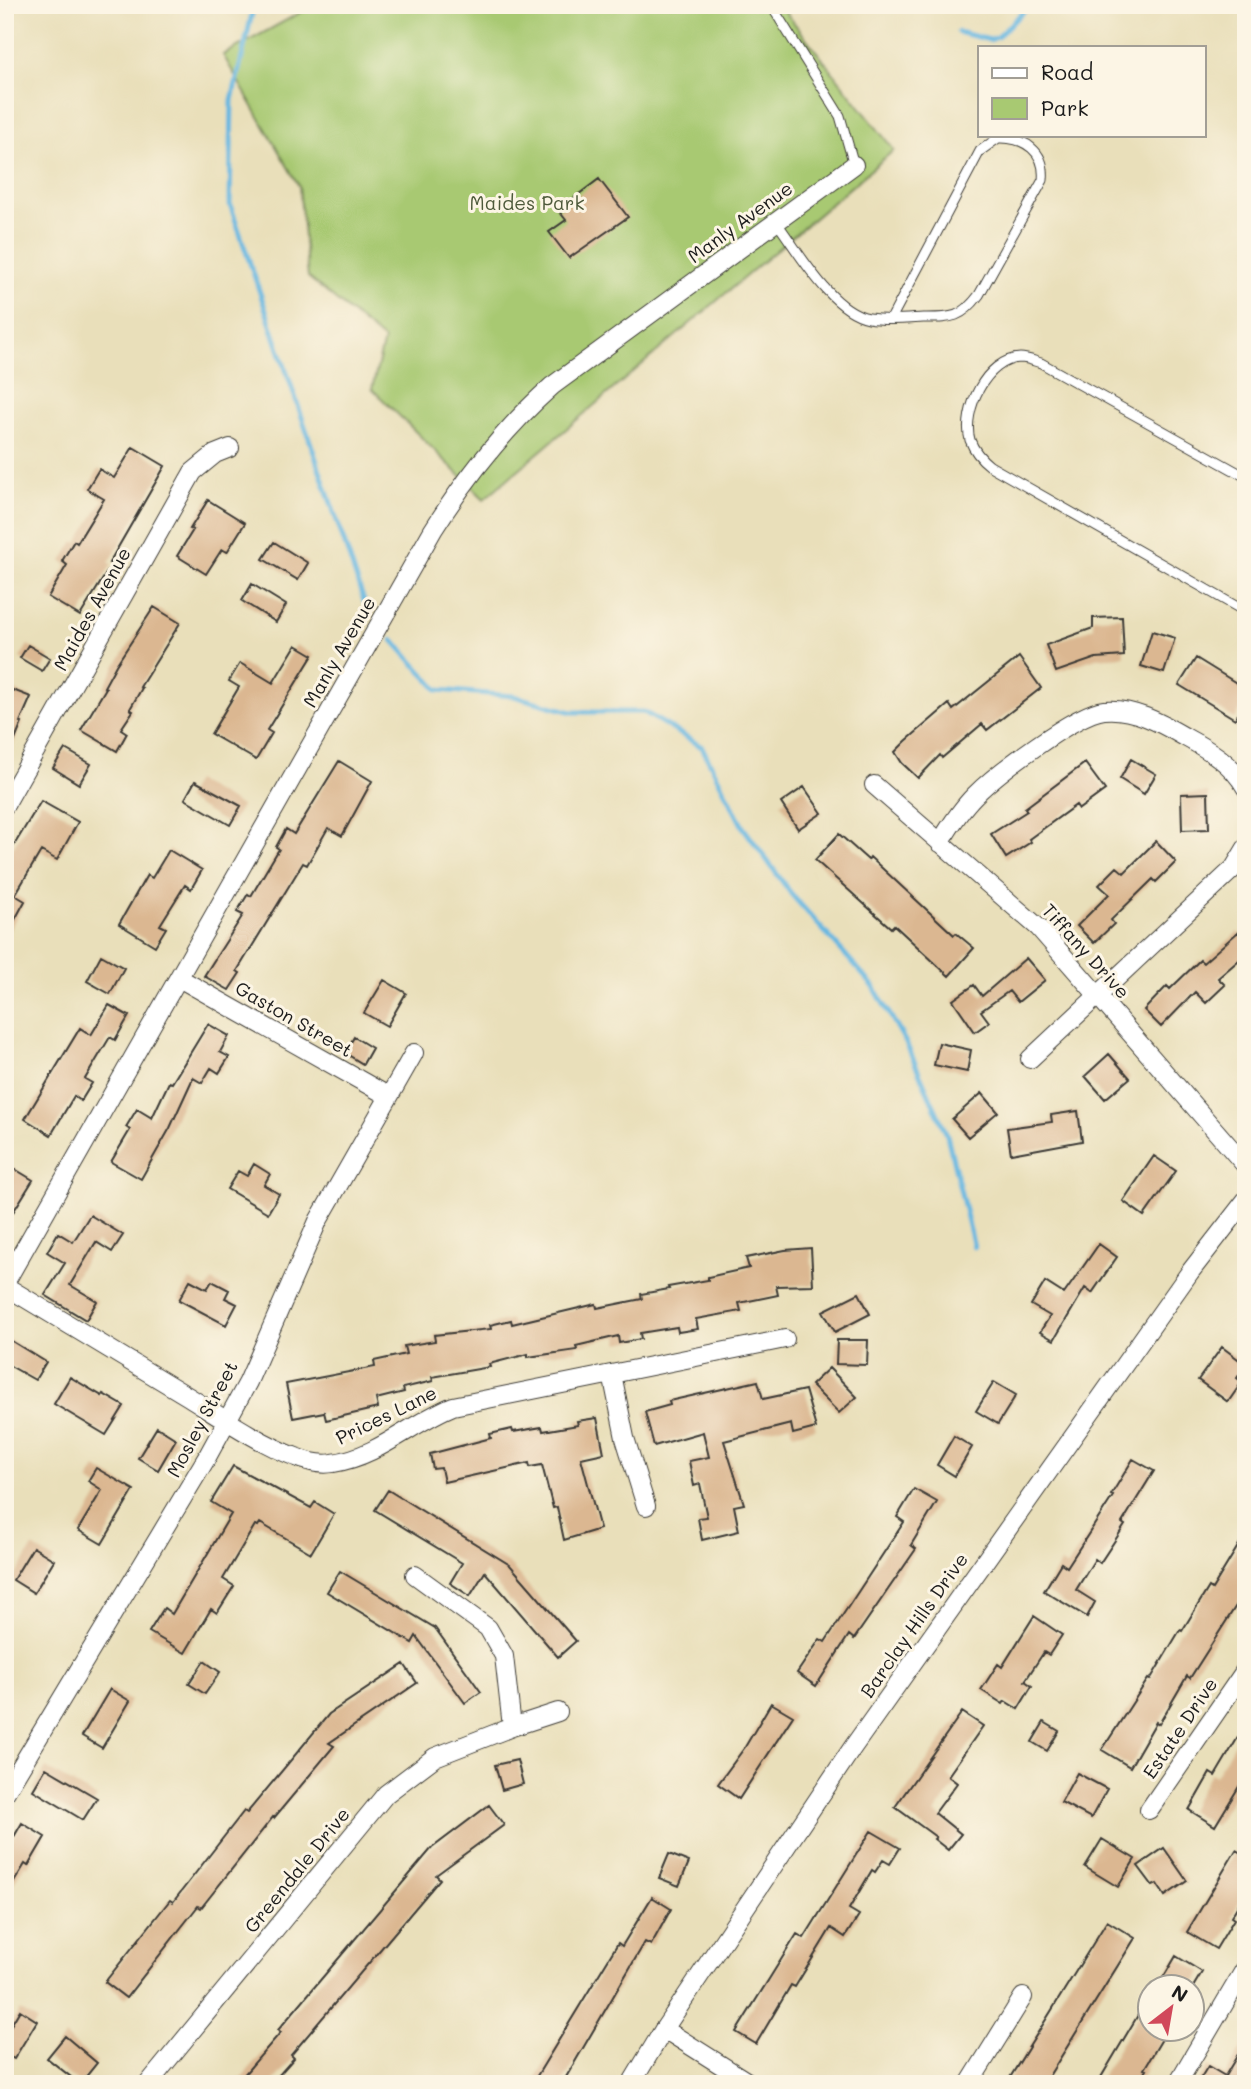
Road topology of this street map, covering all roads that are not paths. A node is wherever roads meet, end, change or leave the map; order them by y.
1 (771, 5) edge
2 (853, 165) joint
3 (778, 222) junction
4 (891, 319) junction
5 (230, 448) dead end
6 (1246, 477) edge
7 (1246, 612) edge
8 (13, 774) edge
9 (874, 785) dead end
10 (1246, 788) edge
11 (5, 805) edge
12 (940, 843) junction
13 (1246, 848) edge
14 (179, 978) junction
15 (1098, 995) junction
16 (414, 1053) dead end
17 (1030, 1059) dead end
18 (388, 1097) junction
19 (1246, 1166) edge
20 (1246, 1200) edge
21 (5, 1285) edge
22 (785, 1339) dead end
23 (612, 1374) junction
24 (228, 1421) junction
25 (646, 1506) dead end
26 (415, 1575) dead end
27 (1246, 1669) edge
28 (558, 1712) dead end
29 (512, 1727) junction
30 (5, 1793) edge
31 (1149, 1810) dead end
32 (1246, 1967) edge
33 (1023, 1997) dead end
34 (664, 2029) junction
35 (148, 2084) edge
36 (631, 2084) edge
37 (751, 2084) edge
38 (969, 2084) edge
39 (1177, 2084) edge

1 - 2 lane
2 - 3 street, Manly Avenue
3 - 4 lane
3 - 14 street, Manly Avenue
4 - 4 lane
5 - 8 street, Maides Avenue
6 - 7 lane
8 - 11 street, Maides Avenue
9 - 12 street, Tiffany Drive
10 - 12 street
12 - 15 street, Tiffany Drive
13 - 15 street
14 - 18 street, Gaston Street
14 - 21 street, Manly Avenue
15 - 17 street
15 - 19 street, Tiffany Drive
16 - 18 street, Mosley Street
18 - 24 street, Mosley Street
20 - 34 street, Barclay Hills Drive
21 - 24 street, Prices Lane
22 - 23 street, Prices Lane
23 - 24 street, Prices Lane
23 - 25 street
24 - 30 street, Mosley Street
26 - 29 street
27 - 31 street, Estate Drive
28 - 29 street, Greendale Drive
29 - 35 street, Greendale Drive
32 - 39 street
33 - 38 street
34 - 36 street, Barclay Hills Drive
34 - 37 street

